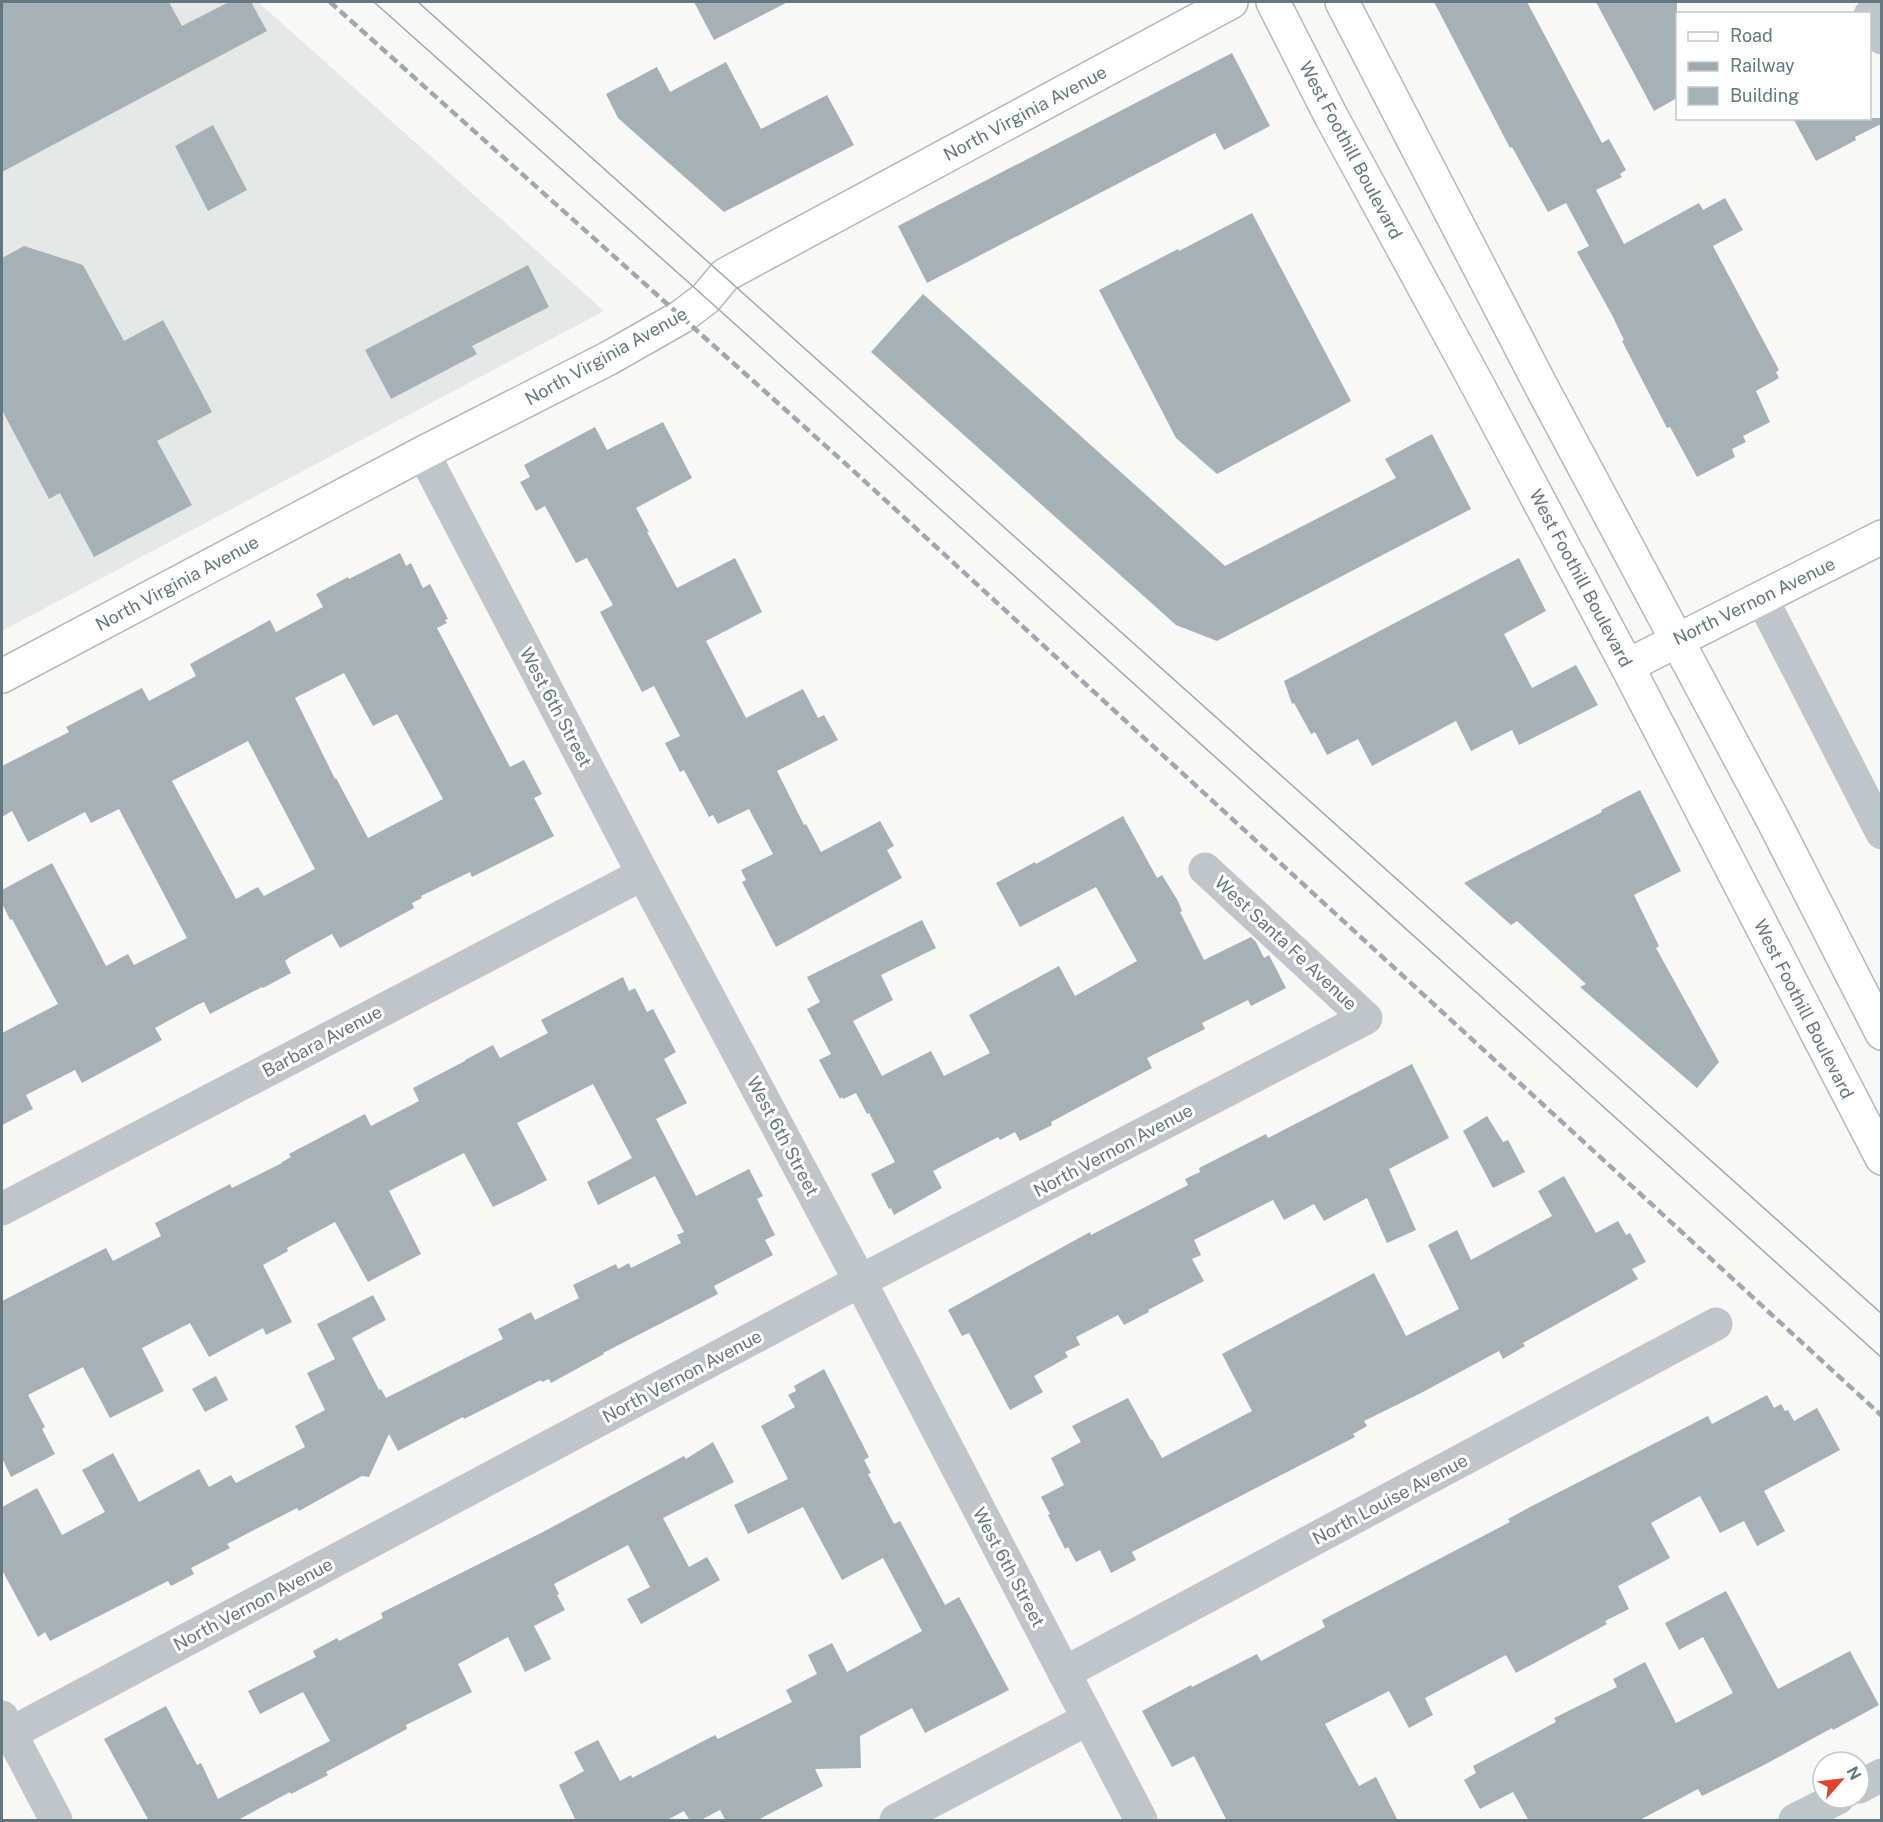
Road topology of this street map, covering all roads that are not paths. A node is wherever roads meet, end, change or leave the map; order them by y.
1 (1231, 2) edge
2 (1273, 2) edge
3 (1342, 2) edge
4 (1871, 18) edge
5 (1881, 38) edge
6 (423, 453) junction
7 (1881, 537) edge
8 (1762, 599) junction
9 (1677, 639) junction
10 (1628, 666) junction
11 (2, 676) edge
12 (1881, 833) edge
13 (1206, 869) dead end
14 (643, 874) junction
15 (1366, 1018) joint
16 (1881, 1033) edge
17 (1881, 1158) edge
18 (2, 1209) edge
19 (860, 1281) junction
20 (1716, 1324) dead end
21 (1064, 1673) junction
22 (1088, 1719) junction
23 (4, 1729) edge
24 (1816, 1810) edge
25 (56, 1821) edge
26 (896, 1821) edge
27 (1141, 1821) edge
28 (1795, 1821) edge

1 - 6 main road, North Virginia Avenue
2 - 10 main road, West Foothill Boulevard
3 - 9 main road
4 - 5 street
6 - 11 main road, North Virginia Avenue
6 - 14 street, West 6th Street
7 - 8 main road, North Vernon Avenue
8 - 9 main road, North Vernon Avenue
8 - 12 street
9 - 10 main road, North Vernon Avenue
9 - 16 main road
10 - 17 main road, West Foothill Boulevard
13 - 15 street, West Santa Fe Avenue
14 - 18 street, Barbara Avenue
14 - 19 street, West 6th Street
15 - 19 street, North Vernon Avenue
19 - 21 street, West 6th Street
19 - 23 street, North Vernon Avenue
20 - 21 street, North Louise Avenue
21 - 22 street, West 6th Street
22 - 26 street
22 - 27 street, West 6th Street
23 - 25 street
24 - 28 street

